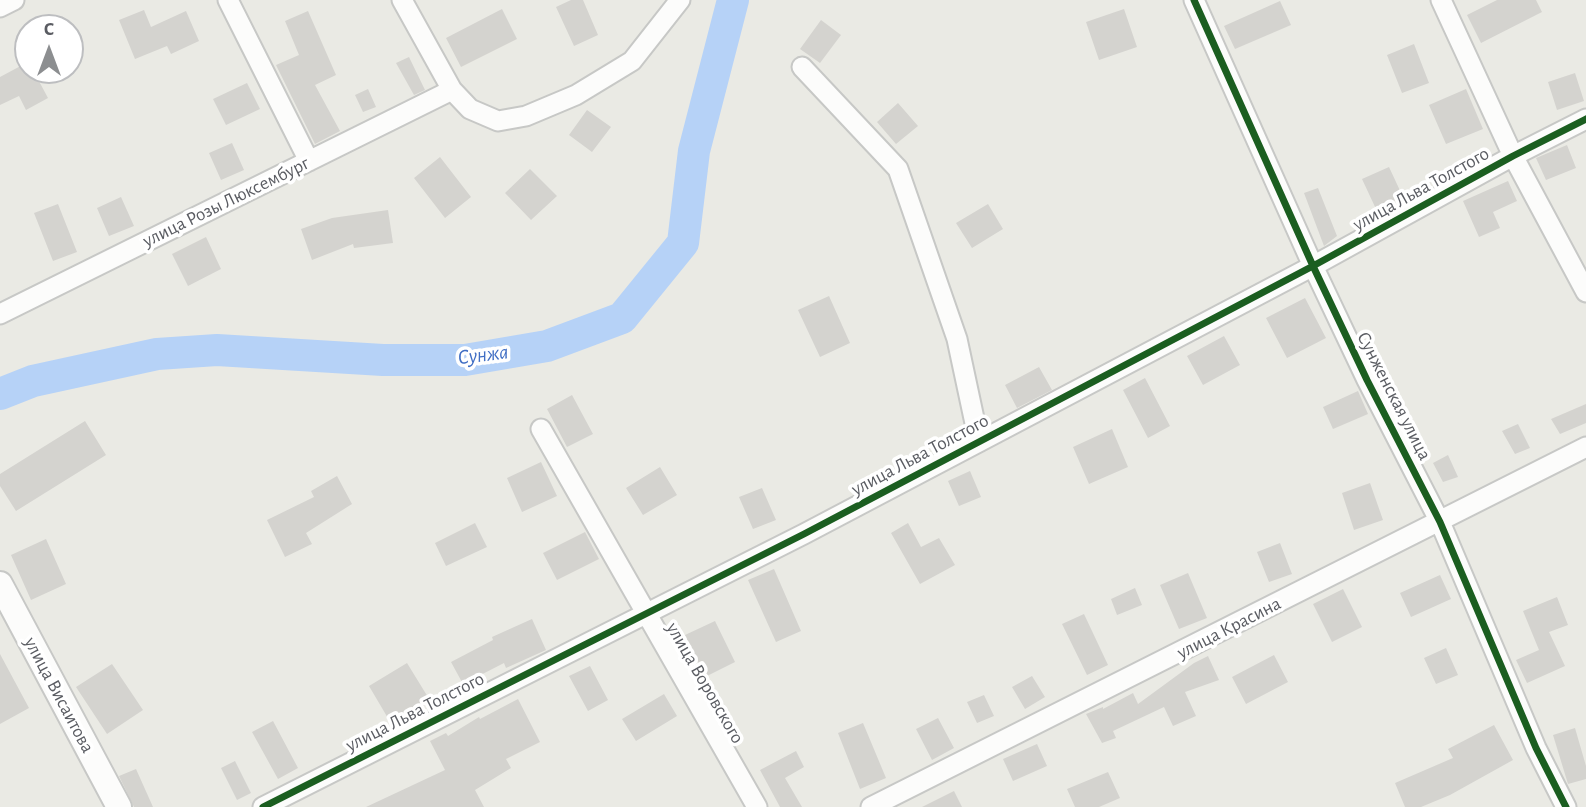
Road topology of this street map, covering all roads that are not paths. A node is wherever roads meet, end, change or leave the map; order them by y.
1 (14, 0) edge
2 (228, 0) edge
3 (402, 0) edge
4 (680, 0) edge
5 (1194, 0) edge
6 (1441, 0) edge
7 (0, 7) edge
8 (802, 67) dead end
9 (452, 90) junction
10 (1586, 119) edge
11 (1513, 156) junction
12 (309, 161) junction
13 (1313, 266) junction
14 (1586, 292) edge
15 (0, 314) edge
16 (541, 429) dead end
17 (979, 442) junction
18 (1586, 447) edge
19 (1440, 522) junction
20 (0, 584) edge
21 (646, 613) junction
22 (119, 807) edge
23 (263, 807) edge
24 (757, 807) edge
25 (871, 807) edge
26 (1566, 807) edge

1 - 7 street
2 - 12 street
3 - 9 street
4 - 9 street
5 - 13 street, Сунженская улица
6 - 11 street
8 - 17 street
9 - 12 street, улица Розы Люксембург
10 - 11 street, улица Льва Толстого
11 - 13 street, улица Льва Толстого
11 - 14 street
12 - 15 street, улица Розы Люксембург
13 - 17 street, улица Льва Толстого
13 - 19 street, Сунженская улица
16 - 21 street, улица Воровского
17 - 21 street, улица Льва Толстого
18 - 19 street, улица Красина
19 - 25 street, улица Красина
19 - 26 street, Сунженская улица
20 - 22 street, улица Висаитова
21 - 23 street, улица Льва Толстого
21 - 24 street, улица Воровского

